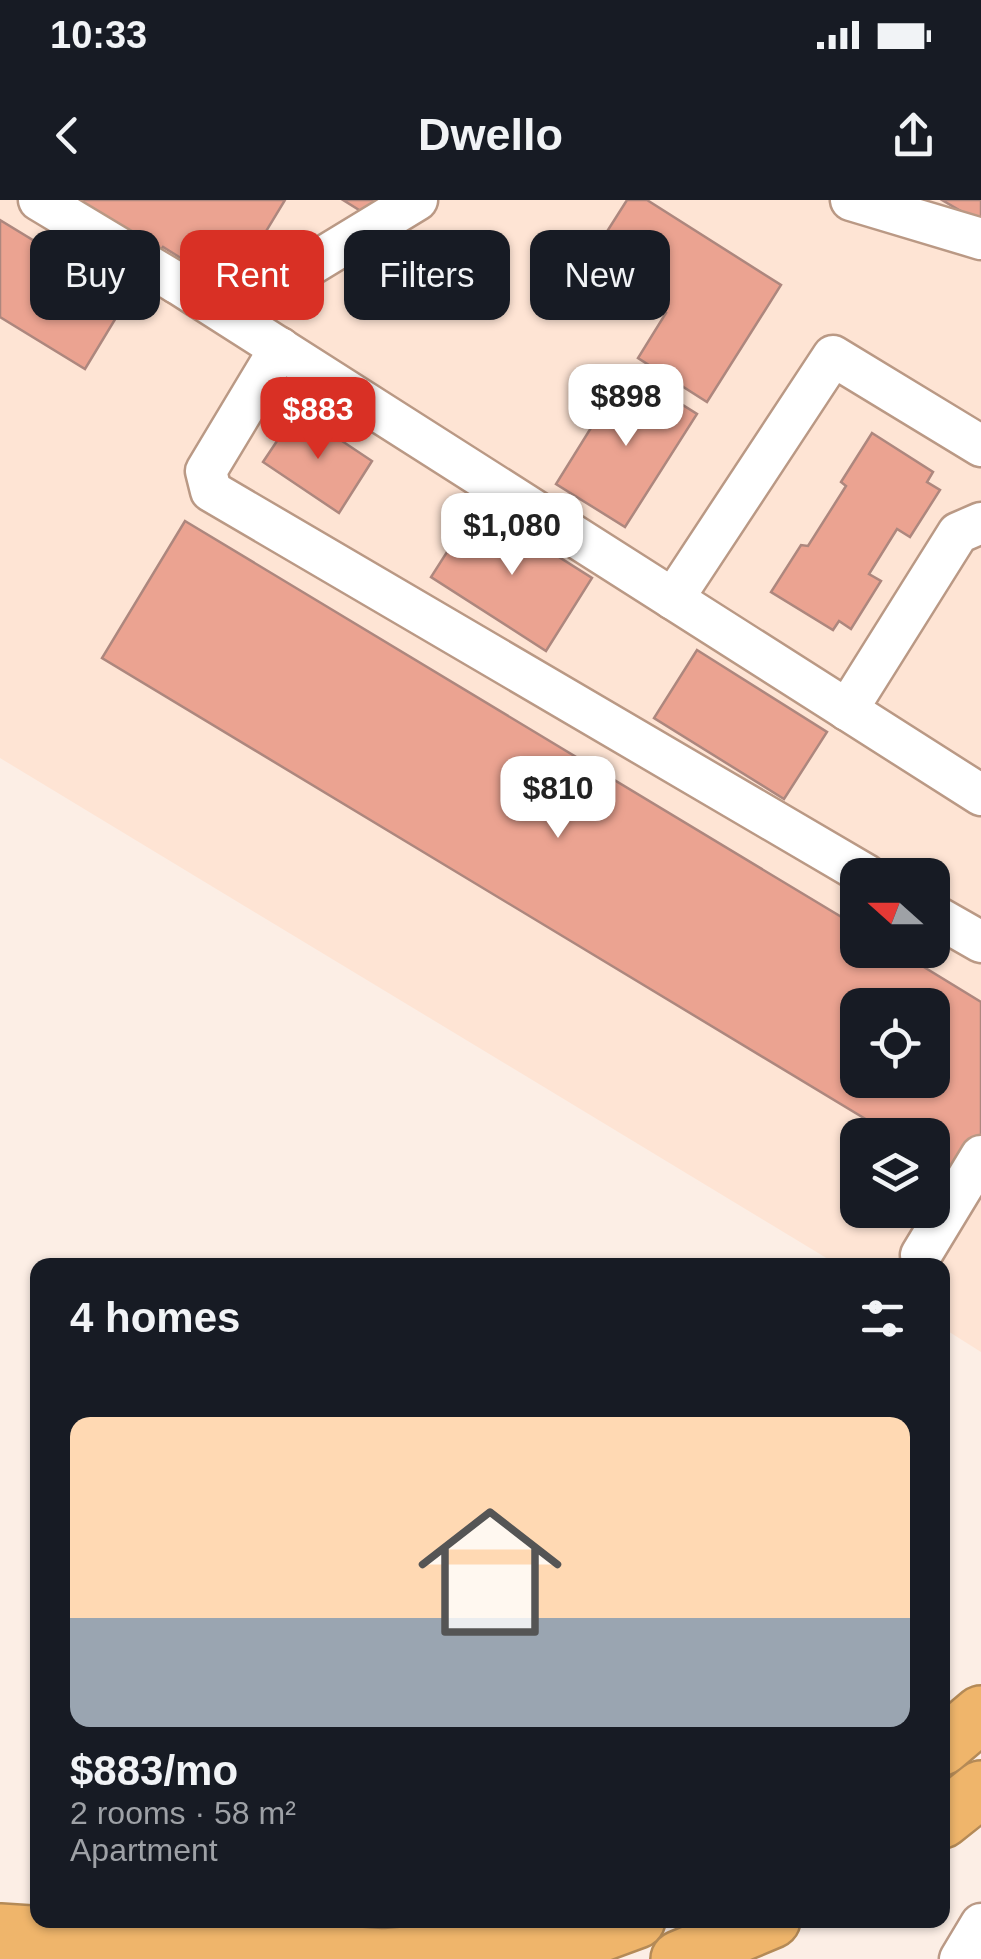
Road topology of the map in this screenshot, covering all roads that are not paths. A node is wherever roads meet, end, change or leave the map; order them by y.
1 (39, 200) edge
2 (417, 200) edge
3 (851, 200) edge
4 (981, 239) edge
5 (177, 283) junction
6 (280, 348) junction
7 (981, 446) edge
8 (981, 524) edge
9 (673, 598) junction
10 (847, 710) junction
11 (981, 796) edge
12 (840, 860) edge
13 (950, 924) edge
14 (981, 942) edge
15 (981, 1156) edge
16 (921, 1255) dead end
17 (981, 1714) edge
18 (950, 1740) edge
19 (981, 1790) edge
20 (950, 1814) edge
21 (981, 1924) edge
22 (753, 1928) edge
23 (0, 1932) edge
24 (593, 1943) edge
25 (679, 1959) edge
26 (960, 1959) edge

1 - 5 street
2 - 5 street
3 - 4 street
5 - 6 street
6 - 9 street
6 - 12 street
7 - 9 street
8 - 10 street
9 - 10 street
10 - 11 street
13 - 14 street
15 - 16 street
17 - 18 highway
19 - 20 highway
21 - 26 street
22 - 25 highway
23 - 24 highway

